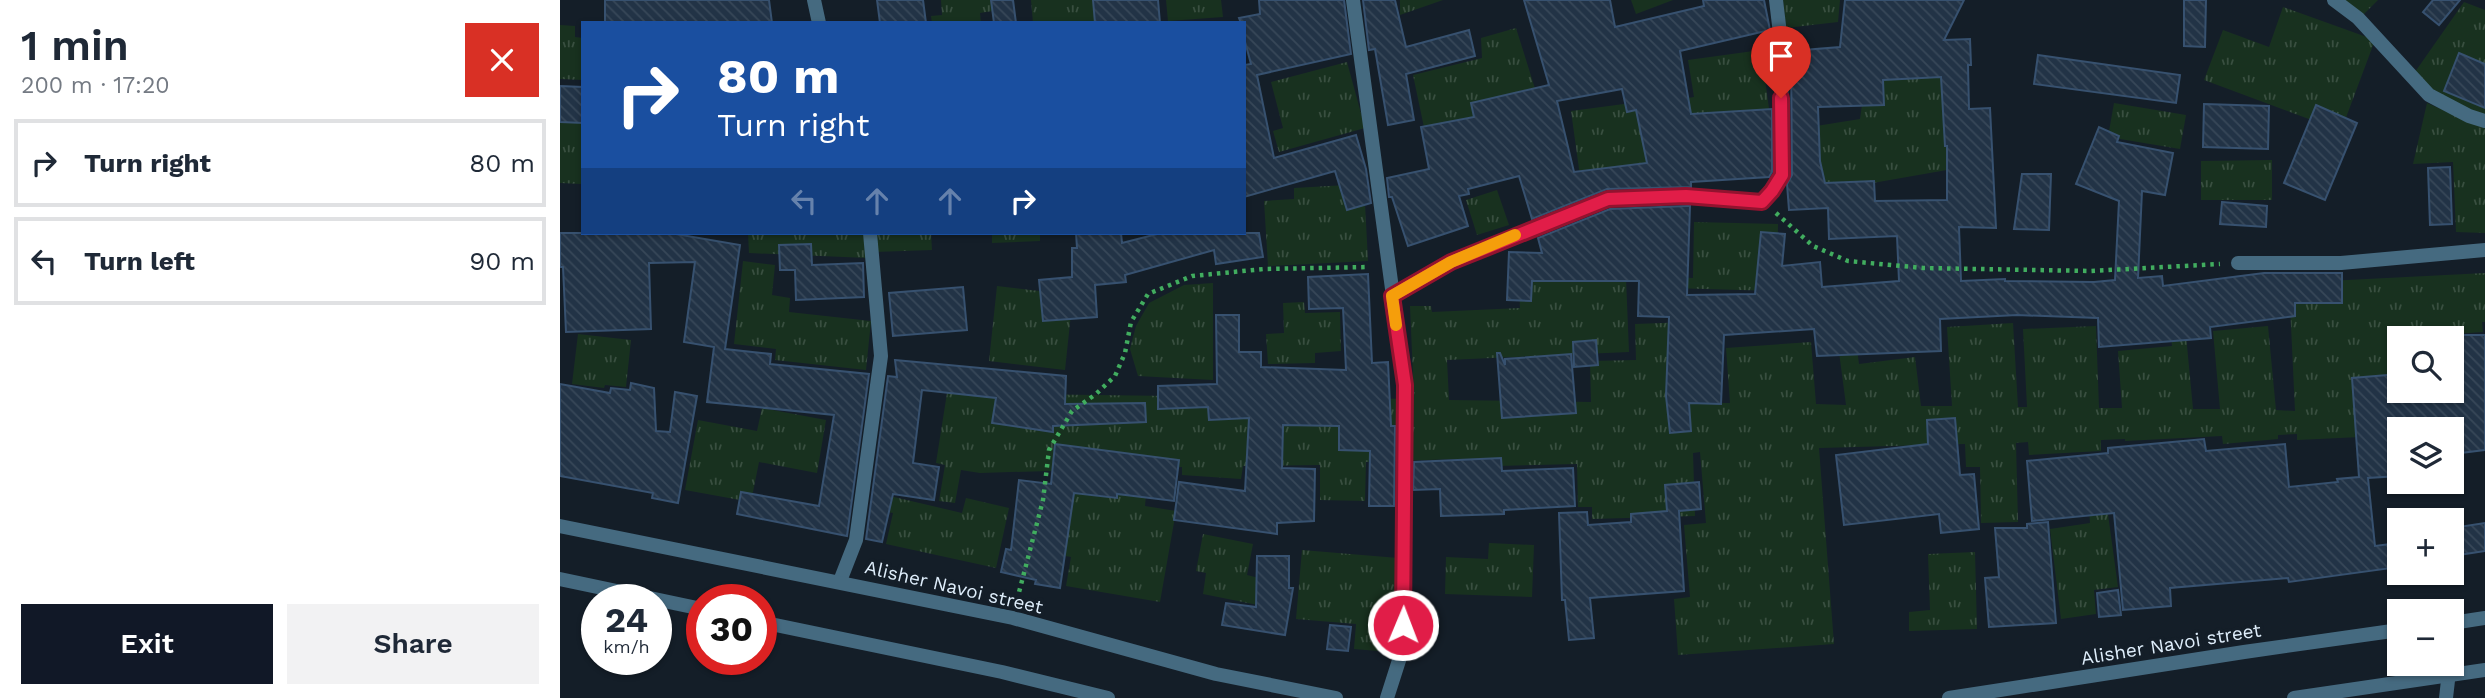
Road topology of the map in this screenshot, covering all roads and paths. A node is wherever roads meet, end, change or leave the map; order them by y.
1 (814, 0) edge
2 (1353, 0) edge
3 (1776, 0) edge
4 (2334, 0) edge
5 (819, 21) edge
6 (2485, 121) edge
7 (1762, 202) junction
8 (870, 235) edge
9 (2485, 250) edge
10 (2238, 263) joint
11 (1388, 266) junction
12 (1392, 296) junction
13 (560, 526) edge
14 (560, 579) edge
15 (840, 581) junction
16 (686, 606) edge
17 (1013, 618) junction
18 (2485, 618) edge
19 (2464, 621) edge
20 (777, 625) edge
21 (2387, 632) edge
22 (2464, 669) edge
23 (2485, 670) edge
24 (2412, 676) edge
25 (2449, 676) edge
26 (1108, 698) edge
27 (1336, 698) edge
28 (1387, 698) edge
29 (1950, 698) edge
30 (2294, 698) edge
31 (2446, 698) edge

1 - 5 street
2 - 11 street
3 - 7 street
4 - 6 street
7 - 10 path
7 - 12 street
8 - 15 street
9 - 10 street
11 - 12 street
11 - 17 path
12 - 28 street
13 - 15 street, Alisher Navoi street
14 - 16 street
15 - 17 street, Alisher Navoi street
17 - 27 street, Alisher Navoi street
18 - 19 street
20 - 26 street
21 - 29 street, Alisher Navoi street
22 - 23 street
24 - 30 street
25 - 31 street

